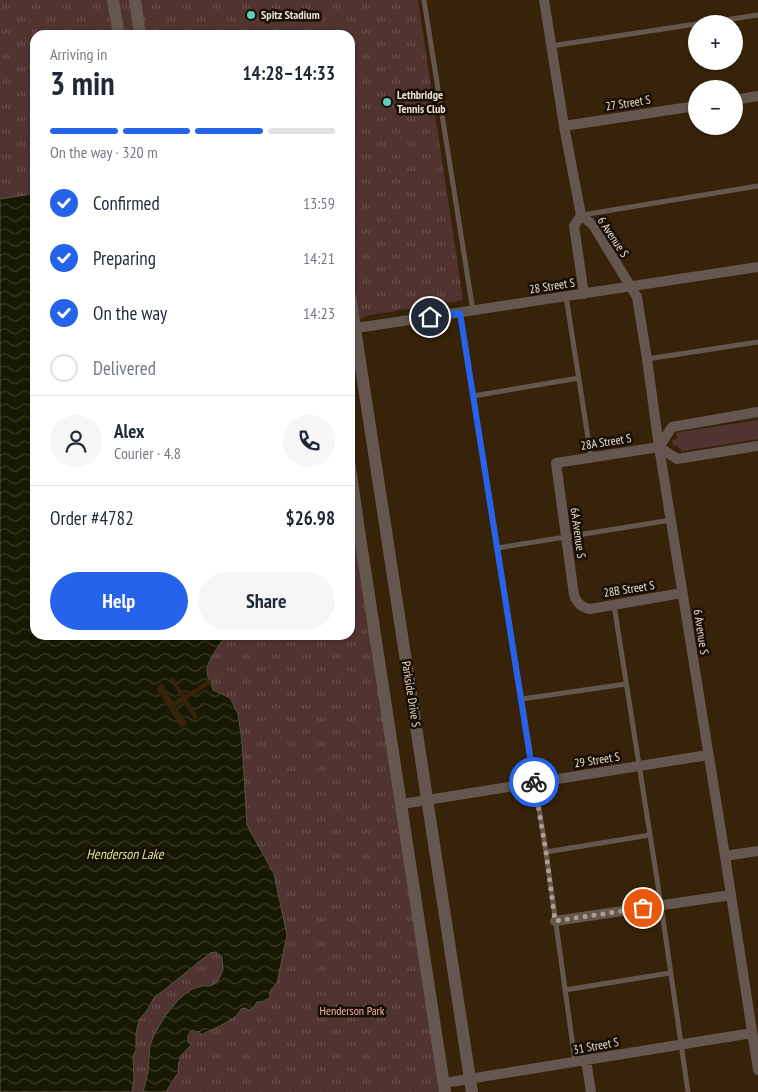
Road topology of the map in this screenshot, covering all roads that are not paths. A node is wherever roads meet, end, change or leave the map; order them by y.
1 (113, 0) edge
2 (135, 0) edge
3 (424, 0) edge
4 (544, 0) edge
5 (758, 15) edge
6 (743, 17) edge
7 (688, 25) edge
8 (118, 30) edge
9 (139, 30) edge
10 (551, 46) junction
11 (758, 96) edge
12 (743, 98) edge
13 (688, 107) edge
14 (564, 126) junction
15 (758, 186) edge
16 (581, 215) junction
17 (758, 267) edge
18 (631, 286) junction
19 (584, 294) junction
20 (566, 296) junction
21 (473, 311) junction
22 (460, 313) junction
23 (355, 329) edge
24 (758, 342) edge
25 (355, 348) edge
26 (647, 359) junction
27 (579, 378) junction
28 (473, 396) junction
29 (758, 412) edge
30 (758, 446) edge
31 (659, 447) junction
32 (591, 457) junction
33 (556, 462) joint
34 (355, 502) edge
35 (671, 520) junction
36 (566, 537) junction
37 (497, 548) junction
38 (682, 593) junction
39 (580, 605) joint
40 (614, 605) junction
41 (626, 684) junction
42 (522, 699) junction
43 (708, 755) junction
44 (638, 766) junction
45 (534, 783) junction
46 (427, 800) junction
47 (402, 804) junction
48 (650, 836) junction
49 (758, 851) edge
50 (546, 852) junction
51 (725, 856) junction
52 (731, 895) junction
53 (661, 905) junction
54 (555, 921) junction
55 (670, 973) junction
56 (565, 990) junction
57 (758, 990) edge
58 (746, 992) junction
59 (752, 1034) junction
60 (680, 1044) junction
61 (580, 1061) junction
62 (758, 1065) edge
63 (470, 1079) junction
64 (445, 1088) edge
65 (472, 1092) edge
66 (591, 1092) edge
67 (688, 1092) edge

1 - 8 street
2 - 9 street
3 - 21 lane
4 - 10 street, 6 Avenue S
5 - 6 lane
7 - 10 lane
10 - 14 street, 6 Avenue S
11 - 12 street
13 - 14 street, 27 Street S
14 - 16 street, 6 Avenue S
15 - 16 lane
16 - 18 street, 6 Avenue S
16 - 19 street, 6 Avenue S
17 - 18 street, 28 Street S
18 - 19 street, 28 Street S
18 - 26 street, 6 Avenue S
19 - 20 street, 28 Street S
20 - 21 street, 28 Street S
20 - 27 lane
21 - 22 street, 28 Street S
22 - 23 street, 28 Street S
22 - 28 lane
24 - 26 lane
25 - 46 street, Parkside Drive S
26 - 31 street, 6 Avenue S
27 - 28 lane
27 - 32 lane
28 - 37 lane
29 - 31 street
30 - 31 street
31 - 32 street, 28A Street S
31 - 35 street, 6 Avenue S
32 - 33 street, 28A Street S
33 - 36 street, 6A Avenue S
34 - 47 street
35 - 36 lane
35 - 38 street, 6 Avenue S
36 - 37 lane
36 - 39 street, 6A Avenue S
37 - 42 lane
38 - 40 street, 28B Street S
38 - 43 street, 6 Avenue S
39 - 40 street, 28B Street S
40 - 41 lane
41 - 42 lane
41 - 44 lane
42 - 45 lane
43 - 44 street, 29 Street S
43 - 51 street, 6 Avenue S
44 - 45 street, 29 Street S
44 - 48 lane
45 - 46 street, 29 Street S
45 - 50 lane
46 - 47 street, 29 Street S
46 - 63 street, Parkside Drive S
47 - 64 street
48 - 50 lane
48 - 53 lane
49 - 51 street
50 - 54 lane
51 - 52 street, 6 Avenue S
52 - 53 street
52 - 58 street, 6 Avenue S
53 - 54 street
53 - 55 lane
54 - 56 lane
55 - 56 lane
55 - 60 lane
56 - 61 lane
57 - 58 street
58 - 59 street, 6 Avenue S
59 - 60 street, 31 Street S
59 - 62 street, 6 Avenue S
60 - 61 street, 31 Street S
60 - 67 lane
61 - 63 street, 31 Street S
61 - 66 street
63 - 64 street, 31 Street S
63 - 65 street, Parkside Drive S

